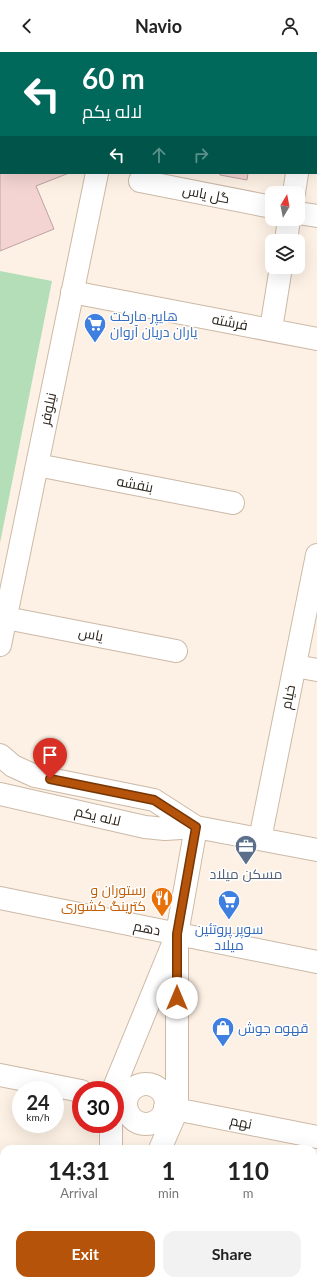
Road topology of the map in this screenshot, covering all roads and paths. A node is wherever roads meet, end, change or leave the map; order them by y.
1 (97, 174) edge
2 (297, 174) edge
3 (140, 181) dead end
4 (295, 186) edge
5 (265, 206) edge
6 (305, 214) edge
7 (317, 216) edge
8 (280, 274) edge
9 (72, 292) junction
10 (271, 329) junction
11 (317, 339) edge
12 (37, 465) junction
13 (233, 503) dead end
14 (317, 555) edge
15 (6, 618) junction
16 (0, 645) edge
17 (176, 651) dead end
18 (295, 666) junction
19 (317, 670) edge
20 (0, 755) edge
21 (0, 794) edge
22 (196, 827) junction
23 (260, 839) junction
24 (317, 850) edge
25 (0, 898) edge
26 (177, 934) junction
27 (317, 962) edge
28 (0, 1075) edge
29 (123, 1081) edge
30 (72, 1089) edge
31 (124, 1106) edge
32 (171, 1108) junction
33 (111, 1133) edge
34 (317, 1137) edge
35 (111, 1145) edge
36 (161, 1145) edge

1 - 9 street, نیلوفر
2 - 4 street
3 - 5 street, گل یاس
6 - 7 street
8 - 10 street
9 - 10 street, فرشته
9 - 12 street, نیلوفر
10 - 11 street, فرشته
12 - 13 street, بنفشه
12 - 15 street, نیلوفر
14 - 18 street, خیام
15 - 16 street, نیلوفر
15 - 17 street, یاس
18 - 19 street
18 - 23 street, خیام
20 - 22 street, لاله یکم
21 - 22 street, لاله یکم
22 - 23 street, لاله یکم
22 - 26 street
23 - 24 street, لاله یکم
25 - 26 street, دهم
26 - 27 street, دهم
26 - 29 street
26 - 32 street
28 - 30 street
31 - 32 street
32 - 34 street, نهم
32 - 36 street
33 - 35 street

